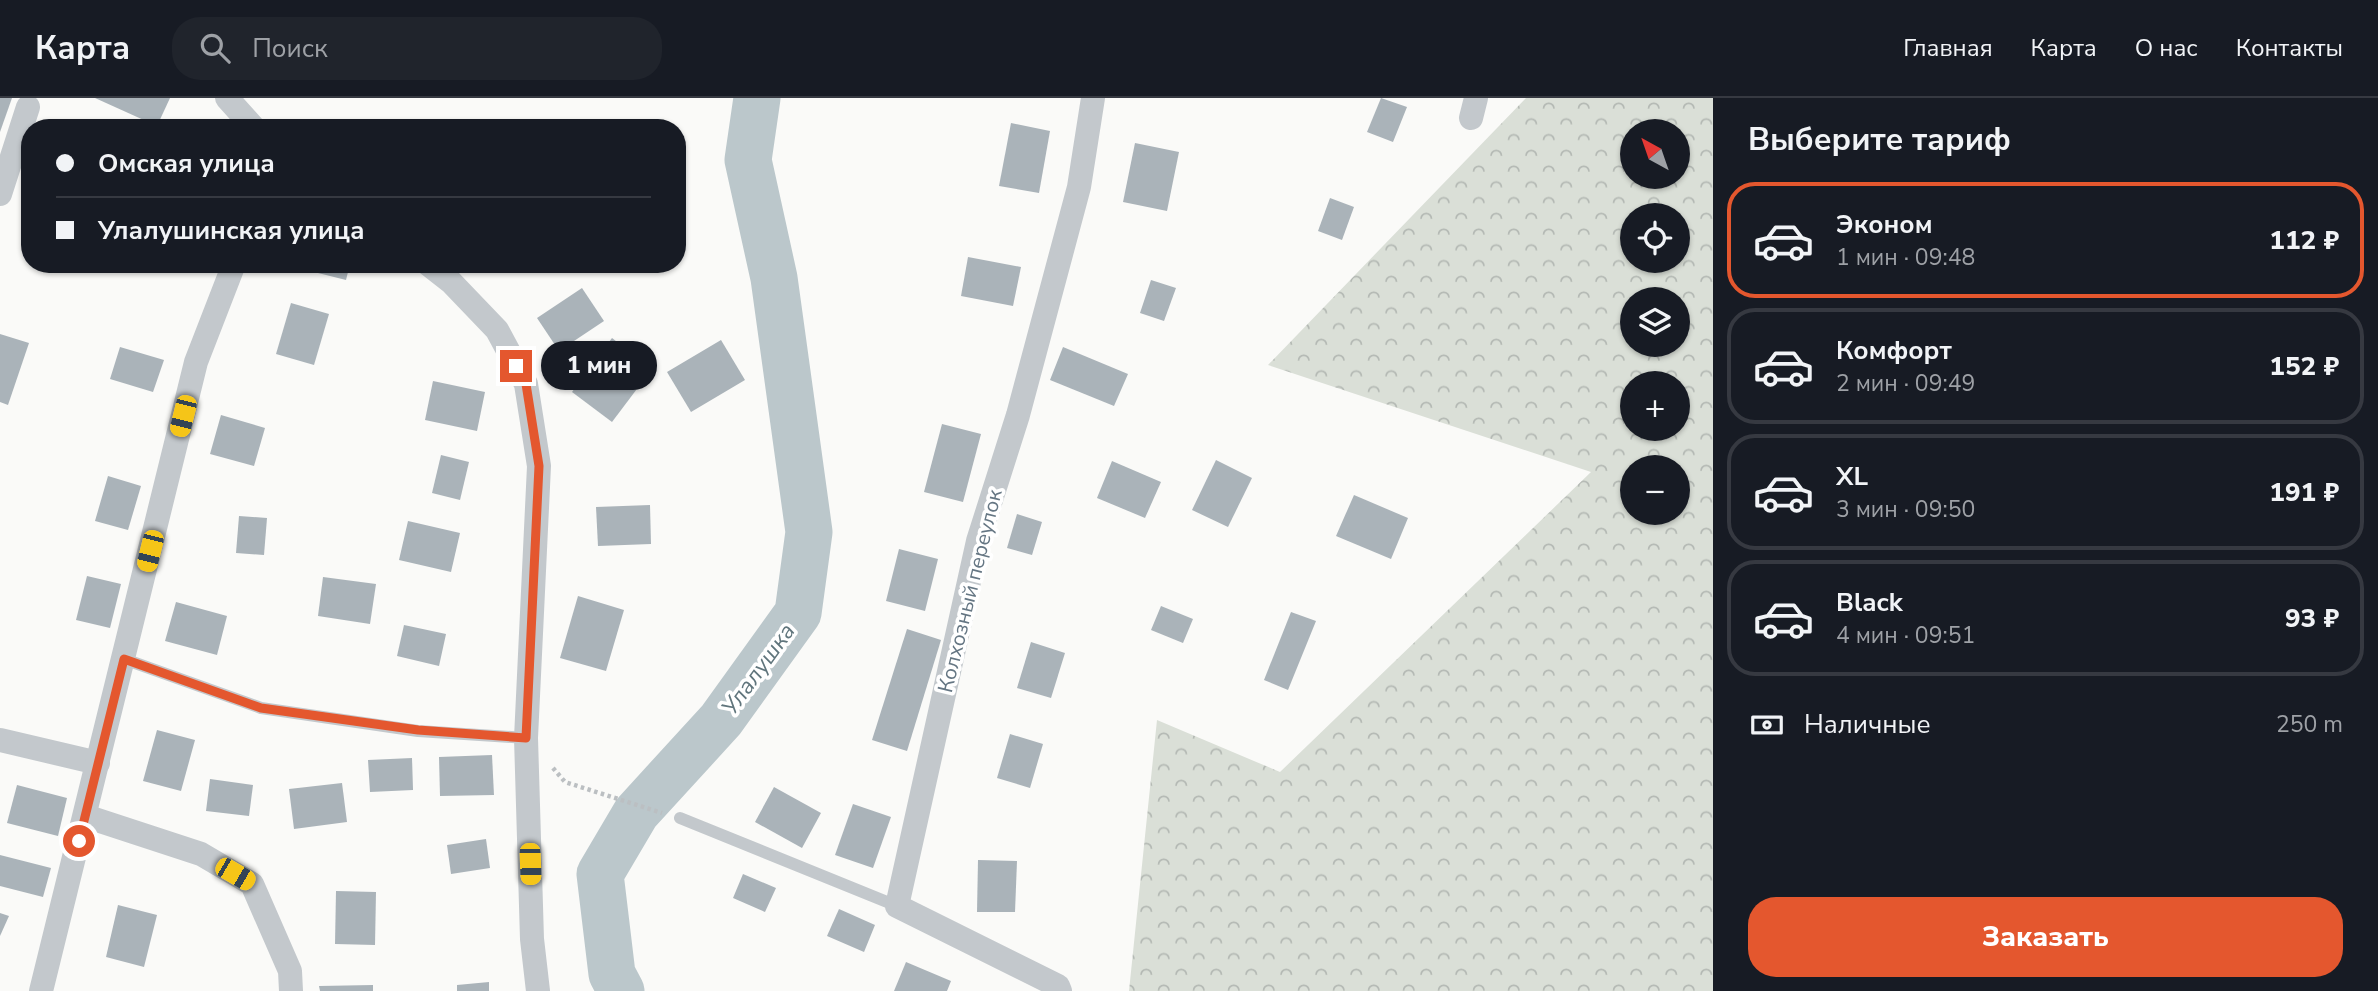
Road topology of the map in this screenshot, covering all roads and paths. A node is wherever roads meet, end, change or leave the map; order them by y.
1 (228, 98) edge
2 (1093, 98) edge
3 (29, 107) dead end
4 (25, 119) edge
5 (246, 119) edge
6 (21, 131) edge
7 (0, 194) edge
8 (231, 273) edge
9 (440, 273) edge
10 (124, 659) junction
11 (526, 738) junction
12 (0, 740) edge
13 (99, 763) junction
14 (85, 816) junction
15 (680, 818) joint
16 (897, 906) junction
17 (41, 991) edge
18 (291, 991) edge
19 (538, 991) edge
20 (1060, 991) edge

1 - 5 street
2 - 16 street, Колхозный переулок
3 - 4 street
6 - 7 street
8 - 10 street
9 - 11 street
10 - 11 lane
10 - 13 street
11 - 15 path
11 - 19 street
12 - 13 street
13 - 14 street
14 - 17 street
14 - 18 street
15 - 16 lane
16 - 20 street

